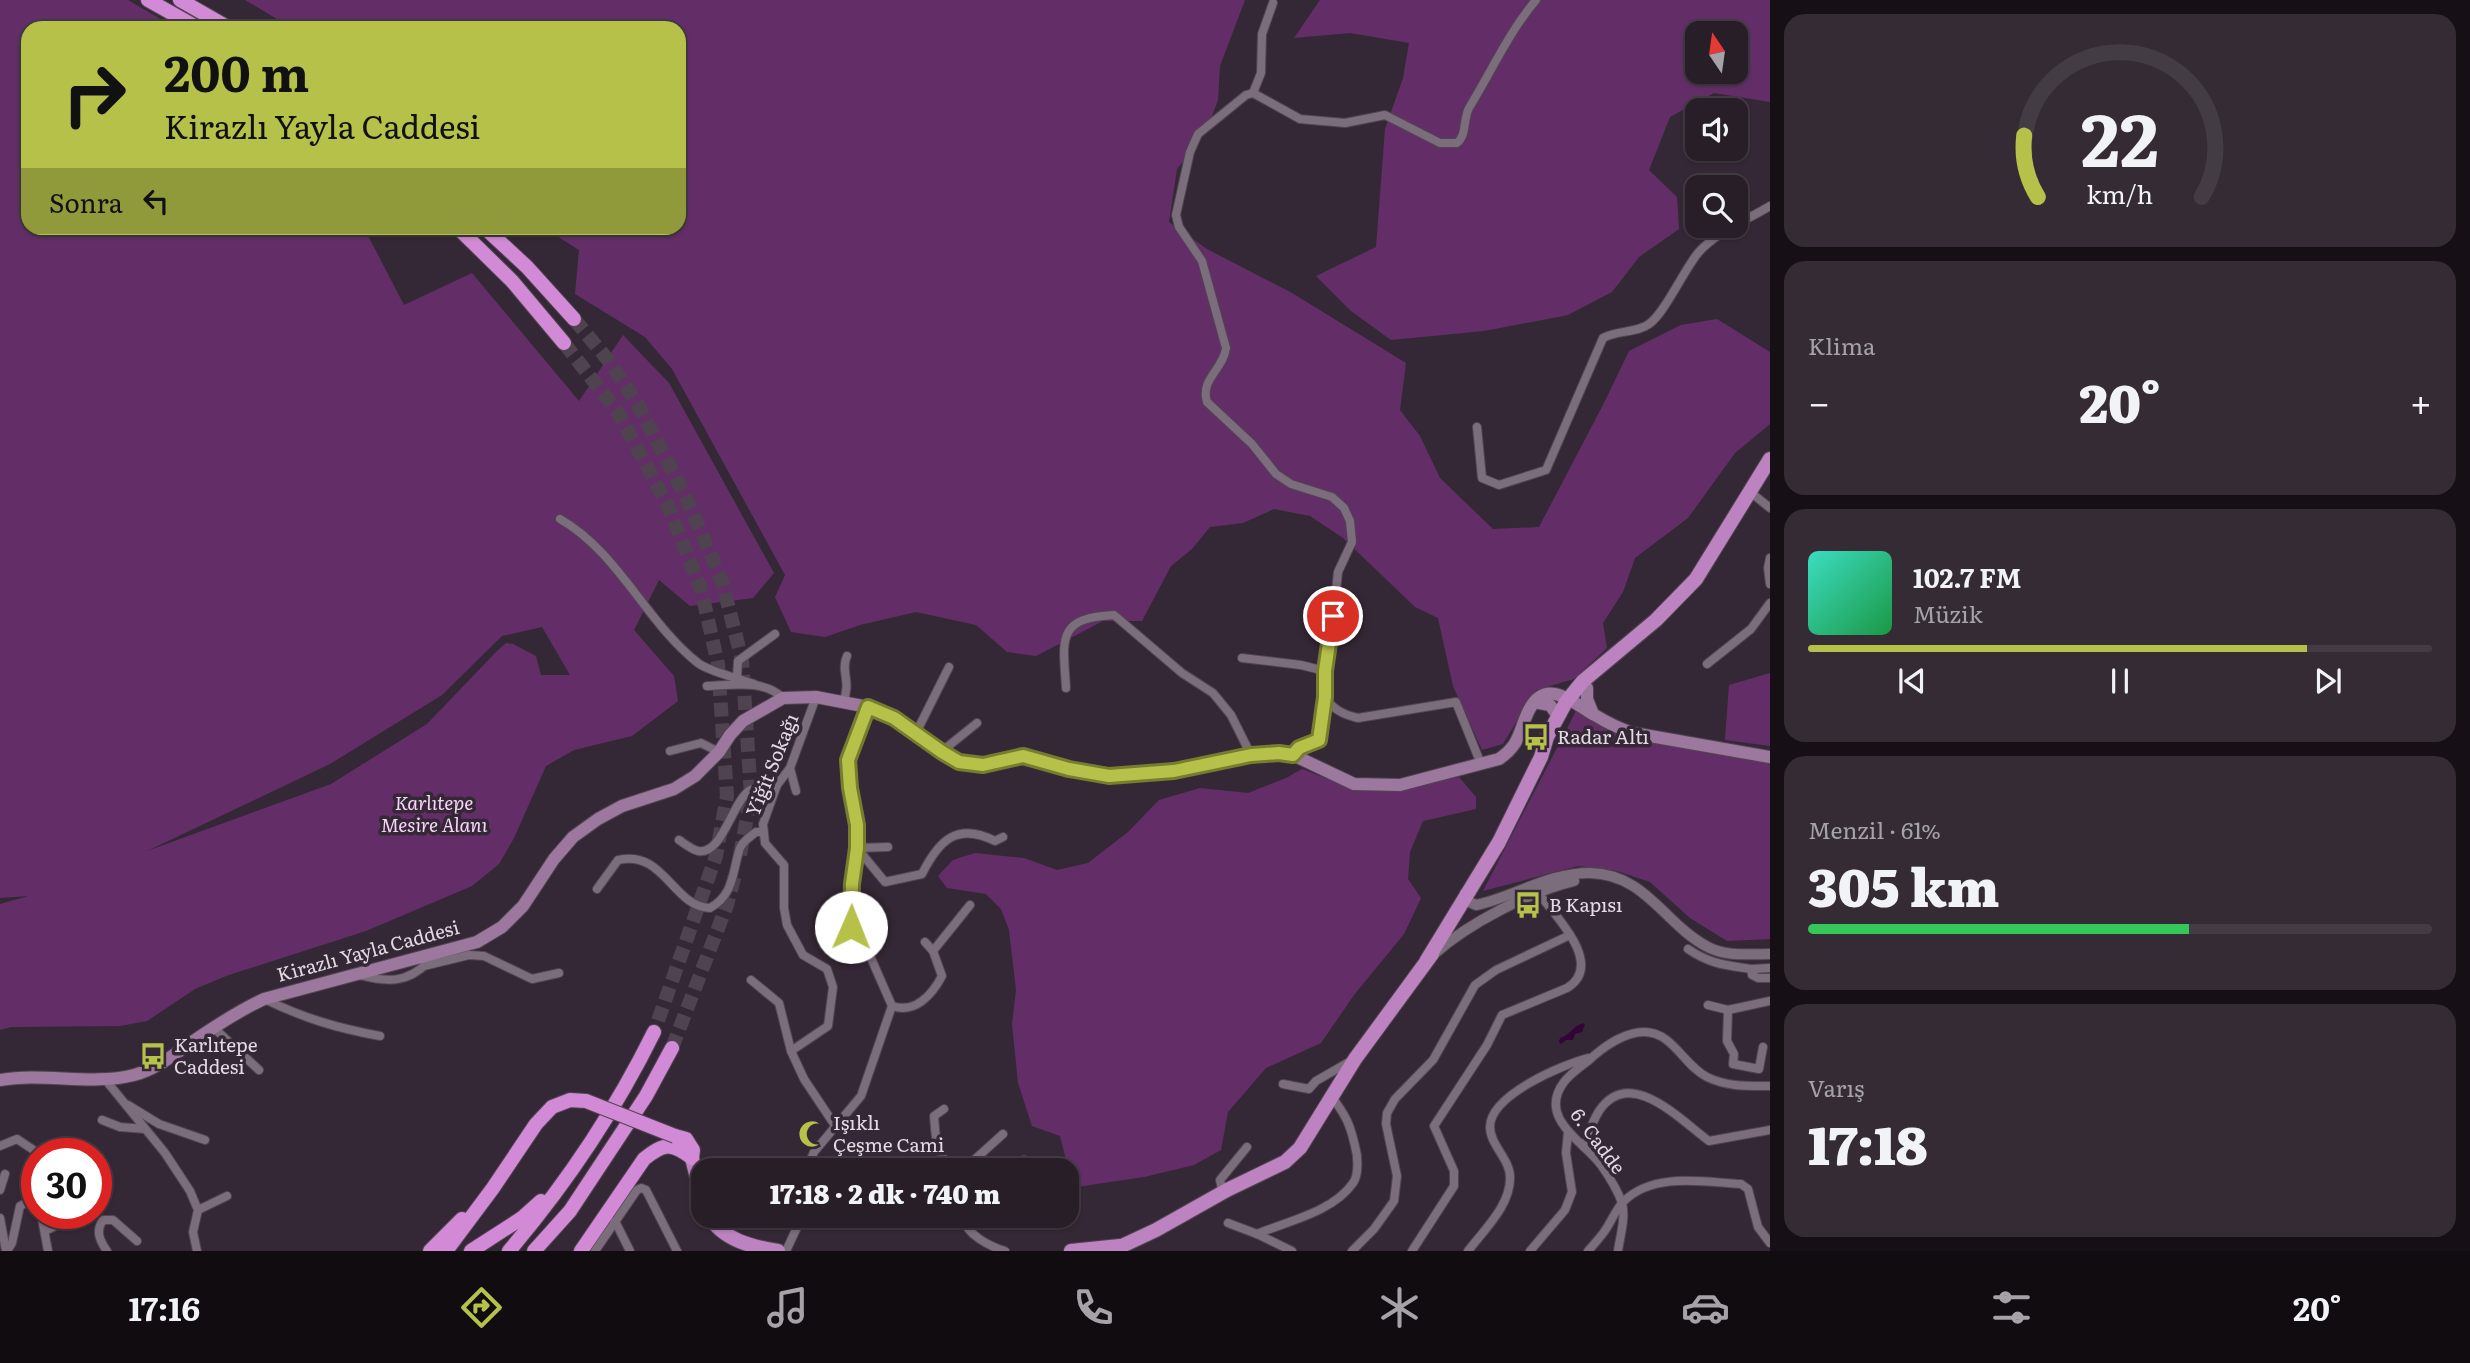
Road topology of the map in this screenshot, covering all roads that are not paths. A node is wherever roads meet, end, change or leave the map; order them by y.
1 (148, 0) edge
2 (180, 0) edge
3 (1536, 0) edge
4 (1273, 3) dead end
5 (186, 21) edge
6 (217, 21) edge
7 (1253, 93) junction
8 (1770, 206) edge
9 (465, 235) edge
10 (493, 235) edge
11 (573, 319) tunnel mouth
12 (564, 342) tunnel mouth
13 (1477, 427) dead end
14 (1770, 459) edge
15 (1749, 491) junction
16 (1770, 508) edge
17 (560, 519) dead end
18 (1770, 558) edge
19 (1770, 584) edge
20 (1770, 603) edge
21 (775, 634) dead end
22 (847, 656) dead end
23 (1242, 658) dead end
24 (1707, 664) dead end
25 (949, 667) dead end
26 (1325, 671) junction
27 (737, 677) junction
28 (754, 684) junction
29 (1585, 684) junction
30 (707, 686) dead end
31 (1066, 688) dead end
32 (1550, 693) junction
33 (816, 697) junction
34 (1325, 697) junction
35 (783, 698) junction
36 (1570, 701) junction
37 (843, 702) junction
38 (1534, 705) junction
39 (868, 707) junction
40 (1593, 714) junction
41 (1558, 716) junction
42 (977, 723) dead end
43 (916, 733) junction
44 (670, 751) dead end
45 (719, 752) junction
46 (942, 752) junction
47 (1251, 755) junction
48 (1293, 755) junction
49 (1541, 757) junction
50 (1770, 757) edge
51 (1481, 764) junction
52 (790, 768) junction
53 (777, 785) junction
54 (796, 791) dead end
55 (763, 832) junction
56 (1003, 837) dead end
57 (679, 840) dead end
58 (888, 847) dead end
59 (857, 848) junction
60 (597, 889) dead end
61 (1538, 893) junction
62 (1646, 895) junction
63 (1468, 900) junction
64 (970, 905) dead end
65 (1570, 935) junction
66 (925, 942) dead end
67 (1688, 949) dead end
68 (933, 951) junction
69 (1770, 954) edge
70 (434, 955) junction
71 (1427, 960) junction
72 (424, 966) junction
73 (1770, 968) edge
74 (1751, 969) junction
75 (559, 973) dead end
76 (356, 974) junction
77 (1770, 978) edge
78 (751, 979) dead end
79 (264, 999) junction
80 (1770, 1001) edge
81 (1708, 1005) dead end
82 (892, 1006) junction
83 (1728, 1010) junction
84 (214, 1028) junction
85 (654, 1032) tunnel mouth
86 (380, 1036) dead end
87 (672, 1048) tunnel mouth
88 (1763, 1048) dead end
89 (791, 1051) junction
90 (1592, 1057) junction
91 (1355, 1059) junction
92 (259, 1070) dead end
93 (104, 1078) junction
94 (0, 1080) edge
95 (1283, 1084) dead end
96 (1770, 1086) edge
97 (1332, 1097) junction
98 (125, 1103) junction
99 (944, 1109) dead end
100 (102, 1119) dead end
101 (836, 1127) junction
102 (145, 1129) junction
103 (1770, 1130) edge
104 (1568, 1132) junction
105 (1003, 1134) dead end
106 (205, 1140) dead end
107 (21, 1142) edge
108 (0, 1146) edge
109 (1247, 1147) dead end
110 (1584, 1147) junction
111 (692, 1158) joint
112 (811, 1158) edge
113 (943, 1158) edge
114 (976, 1158) edge
115 (5, 1174) dead end
116 (564, 1182) junction
117 (494, 1188) junction
118 (0, 1190) edge
119 (1223, 1193) junction
120 (227, 1196) dead end
121 (1622, 1203) junction
122 (21, 1206) edge
123 (198, 1210) junction
124 (570, 1211) junction
125 (0, 1218) edge
126 (615, 1221) junction
127 (1228, 1223) dead end
128 (718, 1228) edge
129 (797, 1228) edge
130 (968, 1228) edge
131 (49, 1229) edge
132 (45, 1231) joint
133 (1257, 1234) junction
134 (138, 1241) dead end
135 (1770, 1243) edge
136 (1116, 1249) edge
137 (7, 1251) edge
138 (48, 1251) edge
139 (107, 1251) edge
140 (197, 1251) edge
141 (430, 1251) edge
142 (446, 1251) edge
143 (471, 1251) edge
144 (509, 1251) edge
145 (534, 1251) edge
146 (542, 1251) edge
147 (581, 1251) edge
148 (595, 1251) edge
149 (630, 1251) edge
150 (677, 1251) edge
151 (778, 1251) edge
152 (786, 1251) edge
153 (1004, 1251) edge
154 (1071, 1251) edge
155 (1292, 1251) edge
156 (1352, 1251) edge
157 (1412, 1251) edge
158 (1468, 1251) edge
159 (1530, 1251) edge
160 (1588, 1251) edge
161 (1618, 1251) edge

1 - 5 highway
2 - 6 highway
3 - 7 street
4 - 7 street
7 - 26 street
8 - 13 street
9 - 12 highway
10 - 11 highway
14 - 15 main road
15 - 16 street
15 - 29 main road
17 - 27 street
18 - 19 street
20 - 24 street
21 - 27 street
22 - 37 street
23 - 26 street
25 - 43 street
26 - 34 street
27 - 28 street
28 - 30 street
28 - 35 street
29 - 32 main road
29 - 36 main road
29 - 40 main road
31 - 47 street
32 - 36 main road
32 - 38 main road
33 - 35 main road, Kirazlı Yayla Caddesi
33 - 37 main road, Kirazlı Yayla Caddesi
33 - 52 street, Yiğit Sokağı
34 - 48 street
34 - 51 street
35 - 45 main road, Kirazlı Yayla Caddesi
36 - 38 main road
36 - 40 main road
36 - 41 main road
36 - 49 main road
37 - 39 main road, Kirazlı Yayla Caddesi
38 - 41 main road
38 - 51 main road, Kirazlı Yayla Caddesi
39 - 43 main road, Kirazlı Yayla Caddesi
39 - 59 street
40 - 50 main road
41 - 49 main road
42 - 46 street
43 - 46 main road, Kirazlı Yayla Caddesi
44 - 45 street
45 - 70 main road, Kirazlı Yayla Caddesi
46 - 47 main road, Kirazlı Yayla Caddesi
47 - 48 main road, Kirazlı Yayla Caddesi
48 - 51 main road, Kirazlı Yayla Caddesi
49 - 63 main road
52 - 53 street, Yiğit Sokağı
52 - 54 street
53 - 55 street, Yiğit Sokağı
53 - 57 street
55 - 60 street
55 - 89 street, Yiğit Sokağı
56 - 59 street
58 - 59 street
59 - 82 street
61 - 62 street
61 - 65 street
61 - 71 street
62 - 63 street
62 - 69 street
63 - 71 main road
64 - 68 street
65 - 156 street
65 - 157 street
66 - 68 street
67 - 74 street
68 - 82 street
70 - 72 street
70 - 76 main road, Kirazlı Yayla Caddesi
71 - 91 main road
72 - 75 street
72 - 76 street
73 - 74 street
74 - 77 street
76 - 79 main road, Kirazlı Yayla Caddesi
78 - 89 street
79 - 84 main road, Kirazlı Yayla Caddesi
79 - 86 street
80 - 83 street
81 - 83 street
82 - 101 street
83 - 88 street
84 - 92 street
84 - 93 main road, Kirazlı Yayla Caddesi
85 - 116 highway
87 - 124 highway
89 - 101 street
90 - 96 street, 6. Cadde
90 - 104 street, 6. Cadde
90 - 158 street
91 - 95 street
91 - 97 main road
93 - 94 main road, Kirazlı Yayla Caddesi
93 - 98 street
97 - 119 main road
97 - 133 street
98 - 102 street
98 - 106 street
99 - 113 street
100 - 102 street
101 - 112 street
102 - 123 street
103 - 110 street
104 - 110 street, 6. Cadde
104 - 159 street
105 - 114 street
107 - 108 street
109 - 119 street
110 - 121 street, 6. Cadde
111 - 117 highway, bridge
111 - 147 highway
115 - 118 street
116 - 143 highway
116 - 144 highway
117 - 141 highway
117 - 142 highway
119 - 136 main road
120 - 123 street
121 - 135 street
121 - 160 street
121 - 161 street, 6. Cadde
122 - 137 street
123 - 140 street
124 - 145 highway
124 - 146 highway
125 - 137 street
126 - 148 street
126 - 149 street
126 - 150 street
127 - 133 street
128 - 151 main road
129 - 152 street
130 - 153 street
131 - 132 street
132 - 138 street
133 - 155 street
134 - 139 street
136 - 154 main road

